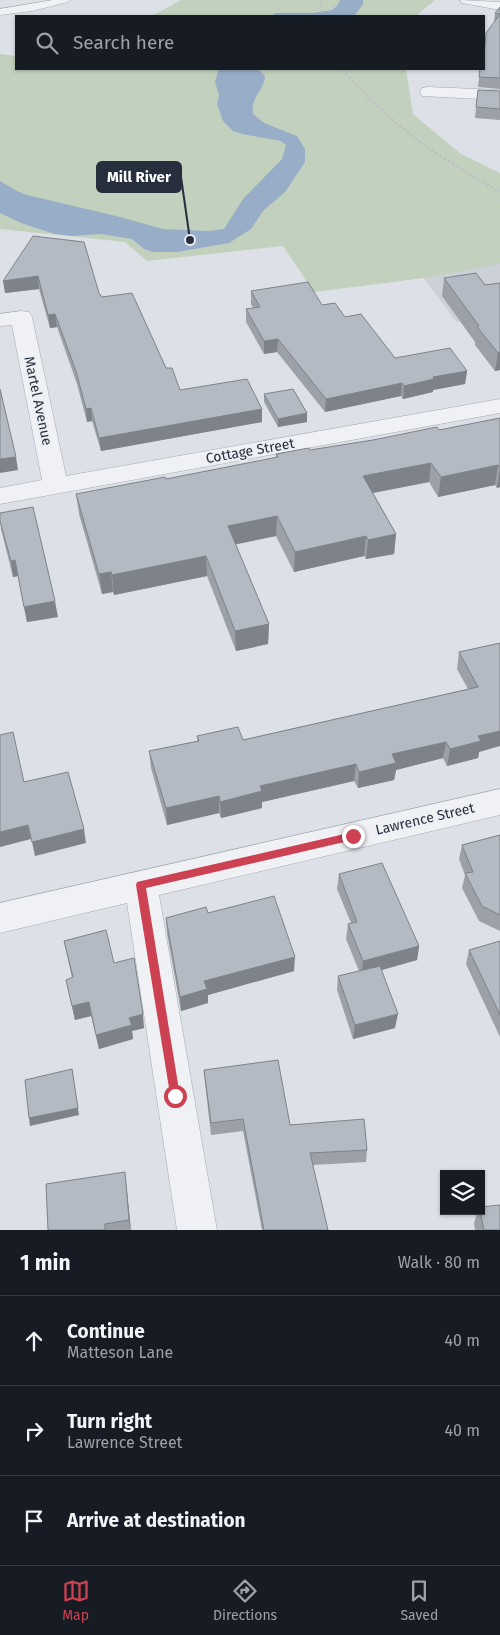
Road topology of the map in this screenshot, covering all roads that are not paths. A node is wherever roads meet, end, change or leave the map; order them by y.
1 (65, 0) edge
2 (467, 0) edge
3 (500, 6) edge
4 (0, 12) edge
5 (428, 92) dead end
6 (500, 96) edge
7 (10, 318) edge
8 (500, 406) edge
9 (56, 486) junction
10 (0, 496) edge
11 (500, 802) edge
12 (141, 885) junction
13 (0, 918) edge
14 (196, 1230) edge

1 - 4 lane
2 - 3 street
5 - 6 street
7 - 9 street, Martel Avenue
8 - 9 street, Cottage Street
9 - 10 street, Cottage Street
11 - 12 street, Lawrence Street
12 - 13 street, Lawrence Street
12 - 14 street

